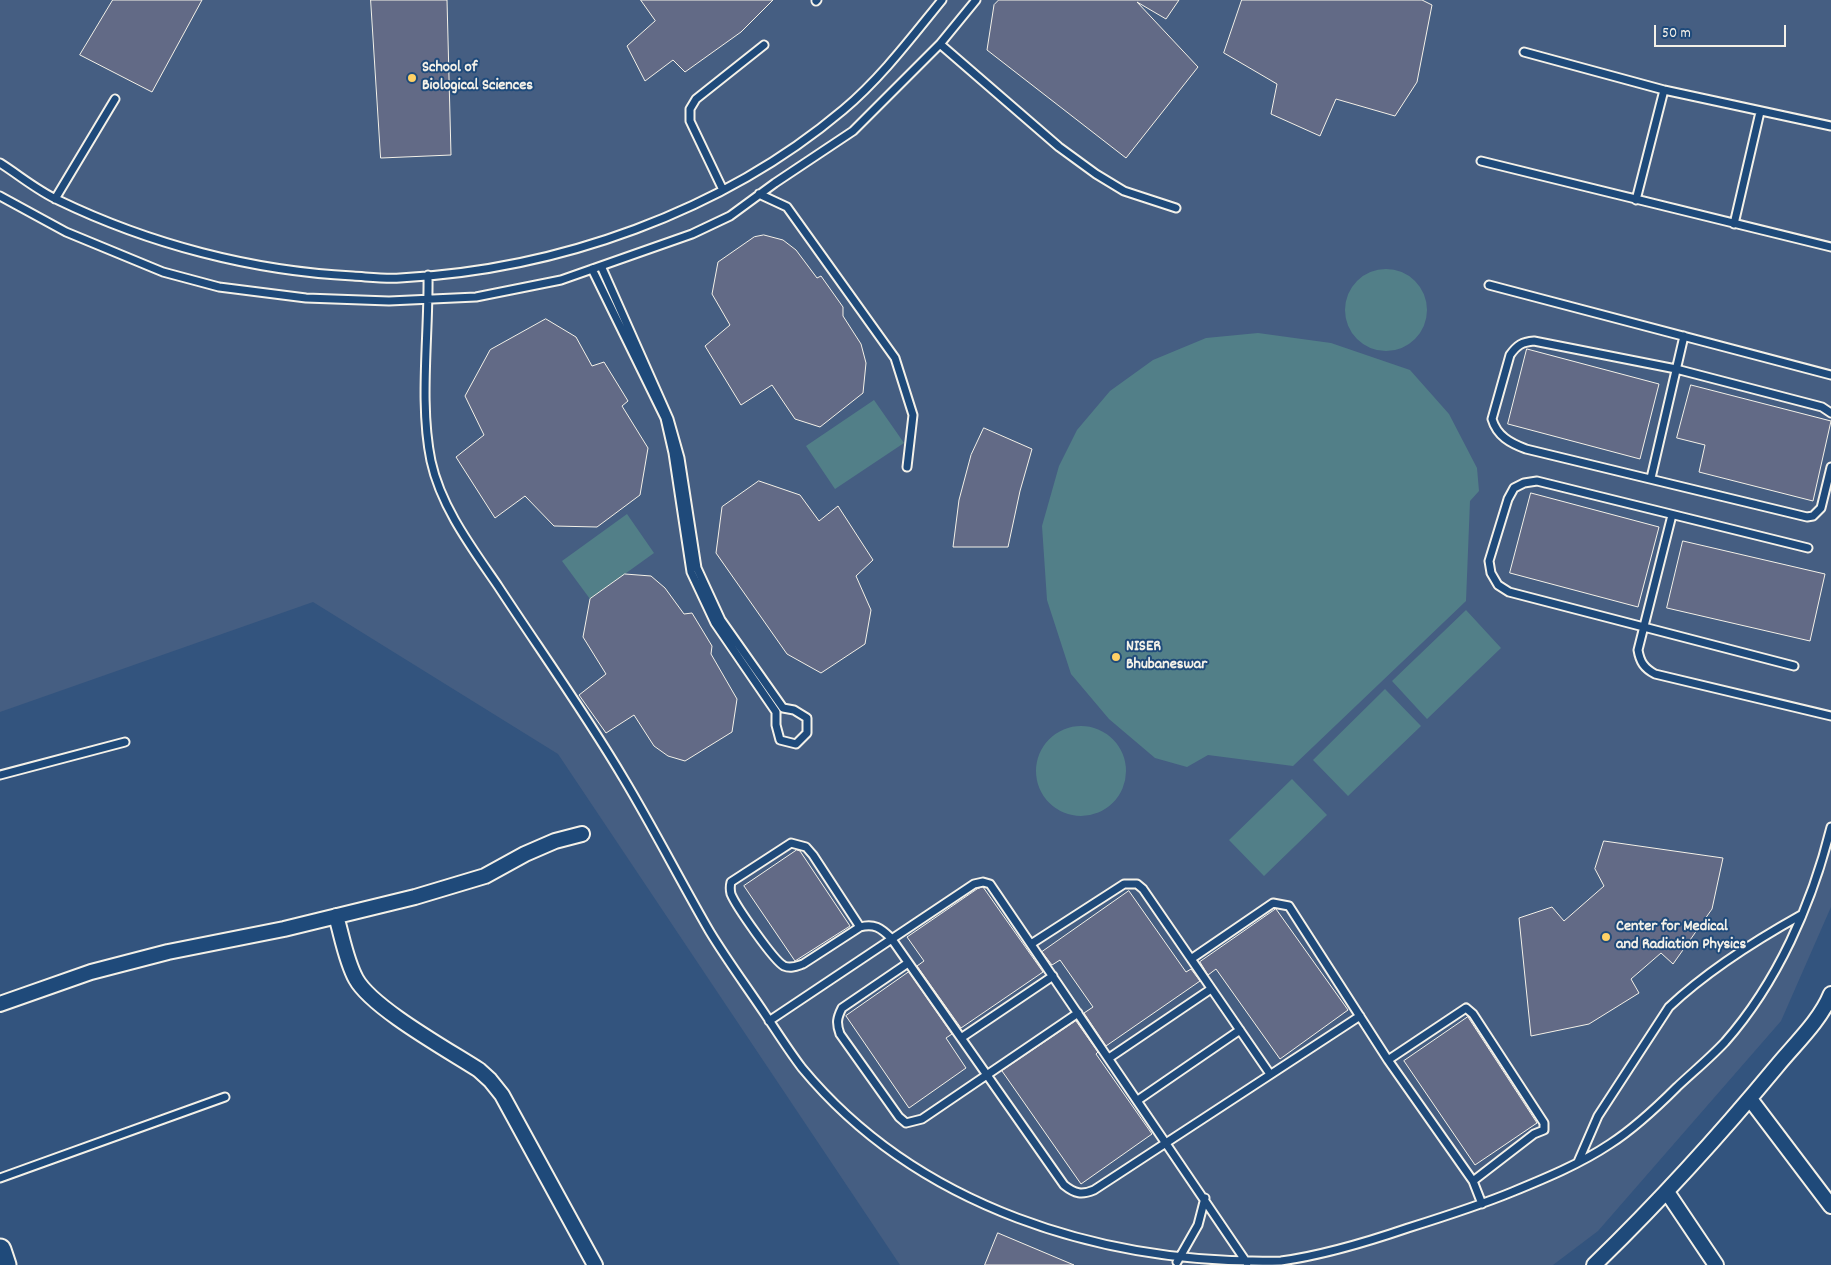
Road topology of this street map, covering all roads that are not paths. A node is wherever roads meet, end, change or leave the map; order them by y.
1 (942, 0) edge
2 (976, 0) edge
3 (940, 44) junction
4 (764, 46) dead end
5 (1524, 52) dead end
6 (1664, 90) junction
7 (115, 99) dead end
8 (1760, 112) junction
9 (1831, 126) edge
10 (1481, 161) dead end
11 (0, 163) edge
12 (723, 190) junction
13 (759, 194) junction
14 (0, 196) edge
15 (55, 199) junction
16 (1636, 200) junction
17 (1176, 208) dead end
18 (1734, 224) junction
19 (1831, 247) edge
20 (601, 266) junction
21 (592, 269) junction
22 (428, 275) junction
23 (1489, 285) dead end
24 (428, 299) junction
25 (1684, 336) junction
26 (1676, 369) junction
27 (1831, 375) edge
28 (1831, 413) edge
29 (907, 467) dead end
30 (1831, 467) edge
31 (1651, 478) junction
32 (1672, 515) junction
33 (1808, 548) dead end
34 (1644, 627) junction
35 (1794, 666) dead end
36 (1831, 716) edge
37 (125, 742) dead end
38 (0, 775) edge
39 (1831, 827) edge
40 (582, 834) dead end
41 (1801, 915) junction
42 (336, 916) junction
43 (860, 927) junction
44 (891, 938) junction
45 (1031, 944) junction
46 (1191, 959) junction
47 (908, 963) junction
48 (1053, 976) junction
49 (1211, 989) junction
50 (1830, 1000) edge
51 (0, 1004) edge
52 (1078, 1013) junction
53 (1360, 1016) junction
54 (770, 1020) junction
55 (1240, 1030) junction
56 (961, 1038) junction
57 (1109, 1058) junction
58 (1388, 1060) junction
59 (1270, 1074) junction
60 (986, 1076) junction
61 (225, 1097) dead end
62 (1750, 1099) junction
63 (1138, 1100) junction
64 (1168, 1144) junction
65 (1578, 1163) junction
66 (0, 1178) edge
67 (1473, 1181) junction
68 (1667, 1192) junction
69 (1205, 1198) junction
70 (1482, 1204) junction
71 (1831, 1206) edge
72 (0, 1250) edge
73 (1177, 1262) junction
74 (1247, 1262) junction
75 (5, 1265) edge
76 (595, 1265) edge
77 (1594, 1265) edge
78 (1716, 1265) edge

1 - 12 lane
2 - 3 lane
3 - 13 lane
3 - 17 lane
4 - 12 lane
5 - 6 lane
6 - 8 lane
6 - 16 lane
7 - 15 lane
8 - 9 lane
8 - 18 lane
10 - 16 lane
11 - 15 lane
12 - 22 lane
13 - 20 lane
13 - 29 lane
14 - 24 lane
15 - 22 lane
16 - 18 lane
18 - 19 lane
20 - 21 lane
20 - 21 lane
21 - 24 lane
22 - 24 lane
23 - 25 lane
24 - 54 lane
25 - 26 lane
25 - 27 lane
26 - 28 lane
26 - 31 lane
26 - 31 lane
30 - 31 lane
32 - 33 lane
32 - 34 lane
32 - 34 lane
34 - 35 lane
34 - 36 lane
37 - 38 lane
39 - 41 lane
40 - 42 street
41 - 65 lane
41 - 65 lane
42 - 51 street
42 - 76 street
43 - 43 lane
43 - 44 lane
44 - 45 lane
44 - 47 lane
44 - 54 lane
45 - 46 lane
45 - 48 lane
46 - 49 lane
46 - 53 lane
47 - 56 lane
47 - 60 lane
48 - 52 lane
48 - 56 lane
49 - 55 lane
49 - 57 lane
50 - 62 street
52 - 57 lane
52 - 60 lane
53 - 58 lane
53 - 59 lane
54 - 73 lane
55 - 59 lane
55 - 63 lane
56 - 60 lane
57 - 63 lane
58 - 67 lane
58 - 67 lane
59 - 64 lane
60 - 64 lane
61 - 66 lane
62 - 68 street
62 - 71 street
63 - 64 lane
64 - 69 lane
65 - 70 lane
67 - 70 lane
68 - 77 street
68 - 78 street
69 - 73 lane
69 - 74 lane
70 - 74 lane
72 - 75 main road
73 - 74 lane

